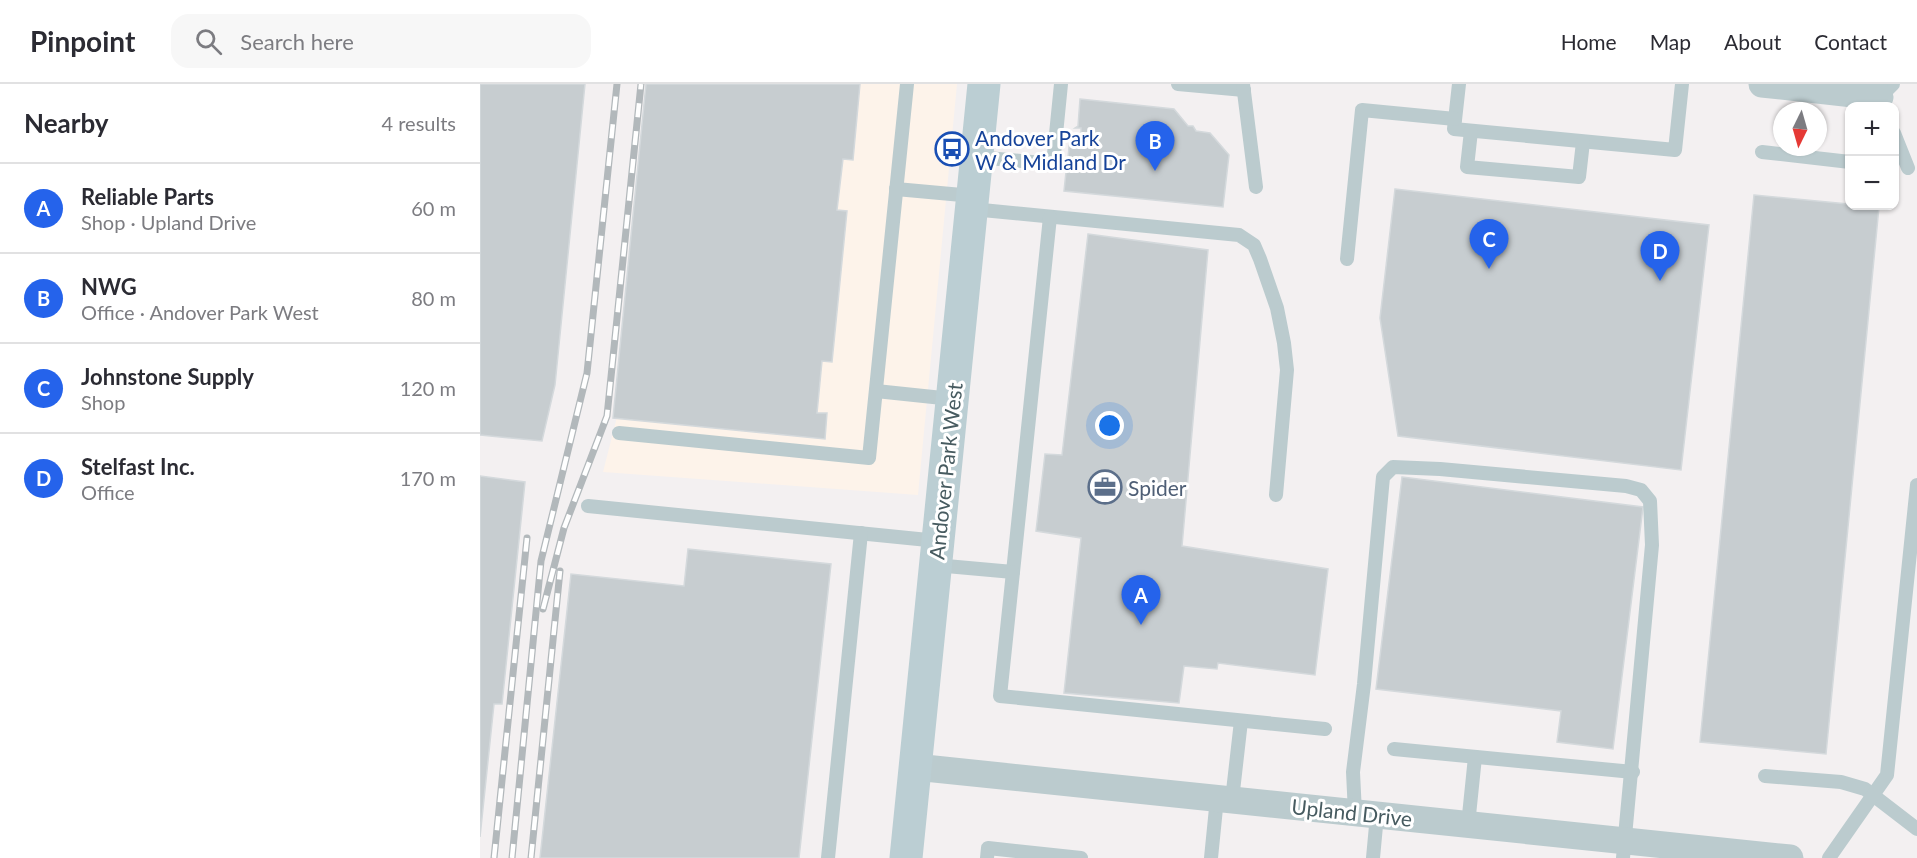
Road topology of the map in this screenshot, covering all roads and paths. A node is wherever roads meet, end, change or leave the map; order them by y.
1 (906, 84) edge
2 (984, 84) edge
3 (1061, 84) edge
4 (1178, 84) edge
5 (1459, 84) edge
6 (1682, 84) edge
7 (1763, 84) edge
8 (1243, 87) edge
9 (1886, 96) edge
10 (1455, 119) junction
11 (1471, 131) junction
12 (1582, 142) junction
13 (1899, 147) edge
14 (1762, 152) dead end
15 (977, 157) junction
16 (1845, 161) edge
17 (1907, 168) edge
18 (1256, 187) dead end
19 (896, 189) junction
20 (972, 203) junction
21 (1050, 217) junction
22 (1347, 259) dead end
23 (876, 391) junction
24 (952, 399) junction
25 (619, 433) dead end
26 (1917, 485) edge
27 (1276, 495) dead end
28 (588, 506) dead end
29 (861, 533) junction
30 (937, 553) junction
31 (1013, 572) junction
32 (1241, 721) junction
33 (1324, 729) dead end
34 (1394, 749) dead end
35 (1475, 757) junction
36 (915, 767) junction
37 (1632, 772) junction
38 (1765, 776) dead end
39 (1872, 794) junction
40 (1225, 799) junction
41 (1366, 814) junction
42 (1468, 825) junction
43 (1917, 829) edge
44 (1624, 849) edge
45 (828, 858) edge
46 (906, 858) edge
47 (987, 858) edge
48 (1081, 858) edge
49 (1211, 858) edge
50 (1373, 858) edge
51 (1790, 858) edge
52 (1829, 858) edge

1 - 19 lane
2 - 15 street, Andover Park West
3 - 15 lane
4 - 8 lane
5 - 10 lane
6 - 12 lane
7 - 9 street
8 - 18 lane
10 - 11 lane
10 - 22 lane
11 - 12 lane
11 - 12 lane
13 - 17 lane
14 - 16 lane
15 - 20 street, Andover Park West
19 - 20 lane
19 - 23 lane
20 - 21 lane
20 - 24 street, Andover Park West
21 - 27 lane
21 - 31 lane
23 - 24 lane
23 - 25 lane
24 - 30 street, Andover Park West
26 - 39 lane
28 - 29 lane
29 - 30 lane
29 - 45 lane
30 - 31 lane
30 - 36 street, Andover Park West
31 - 32 lane
32 - 33 lane
32 - 40 lane
34 - 35 lane
35 - 37 lane
35 - 42 lane
36 - 40 street, Upland Drive
36 - 46 street, Andover Park West
37 - 41 lane
37 - 44 lane
38 - 39 lane
39 - 43 lane
39 - 52 lane
40 - 41 street, Upland Drive
40 - 49 lane
41 - 42 street, Upland Drive
41 - 50 lane
42 - 44 street, Upland Drive
44 - 51 street, Upland Drive
47 - 48 lane

